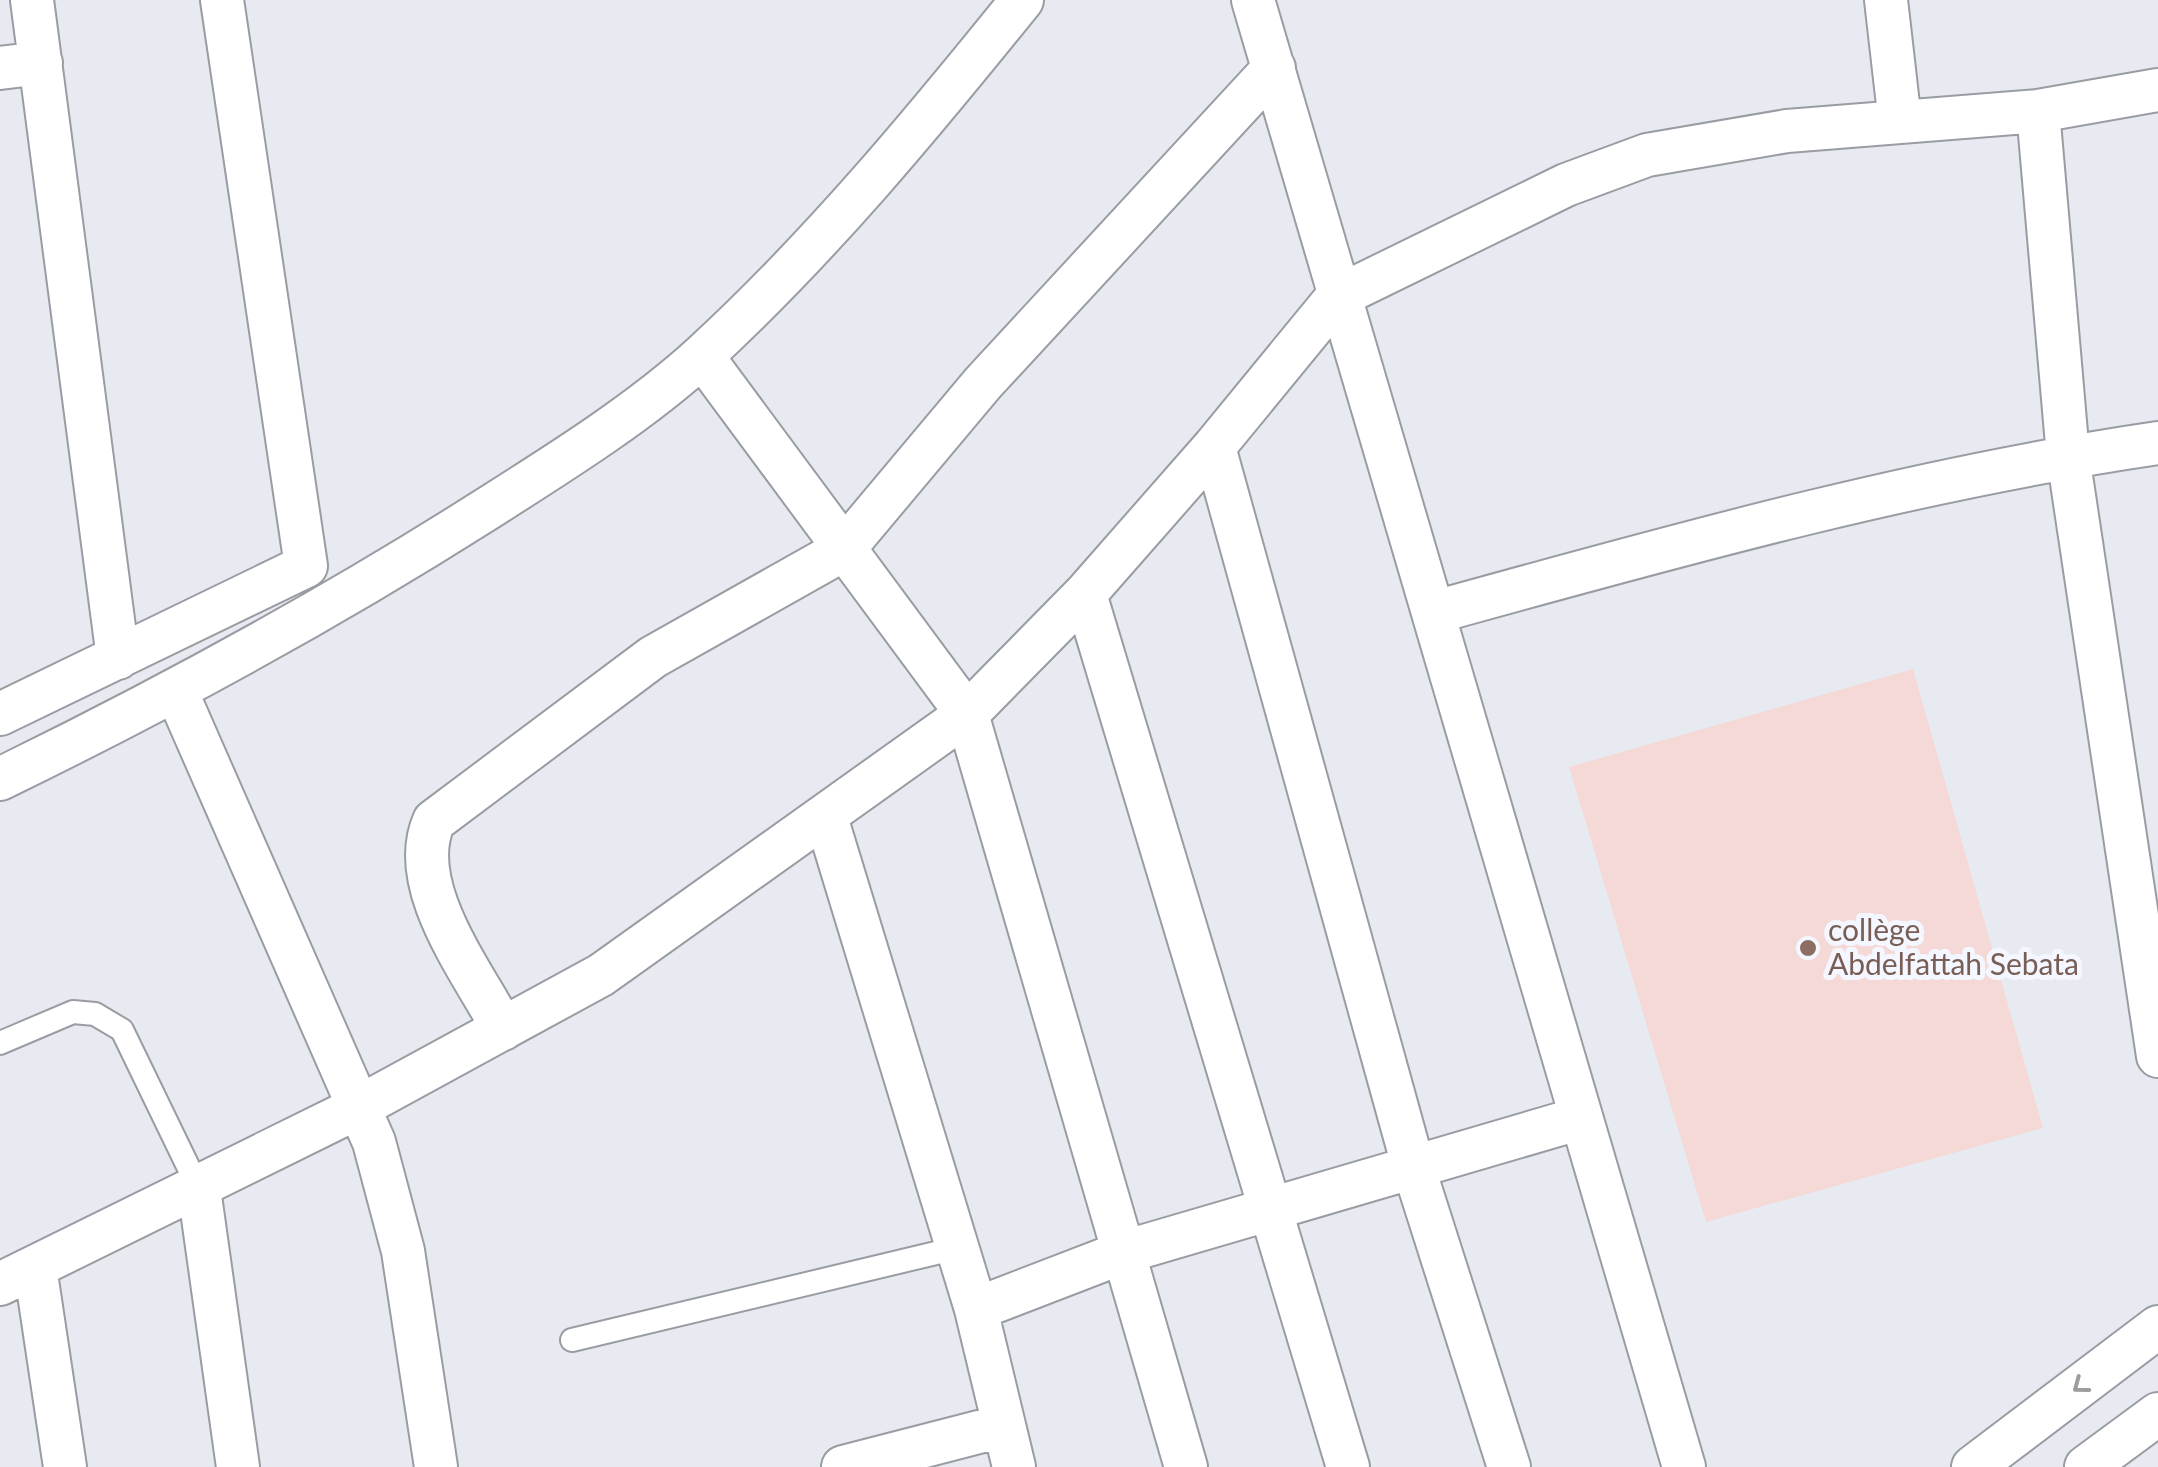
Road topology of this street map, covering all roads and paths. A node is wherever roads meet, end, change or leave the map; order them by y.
1 (32, 0) edge
2 (222, 0) edge
3 (1022, 0) edge
4 (1252, 0) edge
5 (1886, 0) edge
6 (20, 66) edge
7 (1274, 68) junction
8 (2158, 90) edge
9 (2038, 111) junction
10 (1900, 122) junction
11 (1337, 297) junction
12 (702, 356) junction
13 (2158, 443) edge
14 (1214, 447) junction
15 (2068, 456) junction
16 (843, 550) junction
17 (306, 566) junction
18 (353, 594) junction
19 (1085, 594) junction
20 (1435, 612) junction
21 (118, 658) junction
22 (176, 692) junction
23 (0, 714) edge
24 (967, 714) junction
25 (0, 780) edge
26 (826, 817) junction
27 (503, 1029) junction
28 (0, 1043) edge
29 (2158, 1056) edge
30 (357, 1108) junction
31 (1581, 1118) junction
32 (1414, 1168) junction
33 (199, 1189) junction
34 (1269, 1210) junction
35 (957, 1248) junction
36 (1124, 1252) junction
37 (17, 1275) edge
38 (976, 1309) junction
39 (2158, 1328) edge
40 (572, 1340) dead end
41 (2158, 1414) edge
42 (1002, 1426) junction
43 (65, 1467) edge
44 (238, 1467) edge
45 (436, 1467) edge
46 (842, 1467) edge
47 (1014, 1467) edge
48 (1186, 1467) edge
49 (1348, 1467) edge
50 (1509, 1467) edge
51 (1684, 1467) edge
52 (1973, 1467) edge
53 (2086, 1467) edge

1 - 6 street
2 - 17 street
3 - 12 street
4 - 7 street
5 - 10 street
6 - 21 street
7 - 11 street
7 - 16 street
8 - 9 street
9 - 10 street
9 - 15 street
10 - 11 street
11 - 14 street
11 - 20 street
12 - 16 street
12 - 18 street
13 - 15 street
14 - 19 street
14 - 32 street
15 - 20 street
15 - 29 street
16 - 24 street
16 - 27 street
17 - 18 street
17 - 21 street
18 - 22 street
19 - 24 street
19 - 34 street
20 - 31 street
21 - 23 street
22 - 25 street
22 - 30 street
24 - 26 street
24 - 36 street
26 - 27 street
26 - 35 street
27 - 30 street
28 - 33 lane
30 - 33 street
30 - 45 street
31 - 32 street
31 - 51 street
32 - 34 street
32 - 50 street
33 - 37 street
33 - 44 street
34 - 36 street
34 - 49 street
35 - 38 street
35 - 40 lane
36 - 38 street
36 - 48 street
37 - 43 street
38 - 42 street
39 -> 52 street
41 - 53 street
42 - 46 street
42 - 47 street

